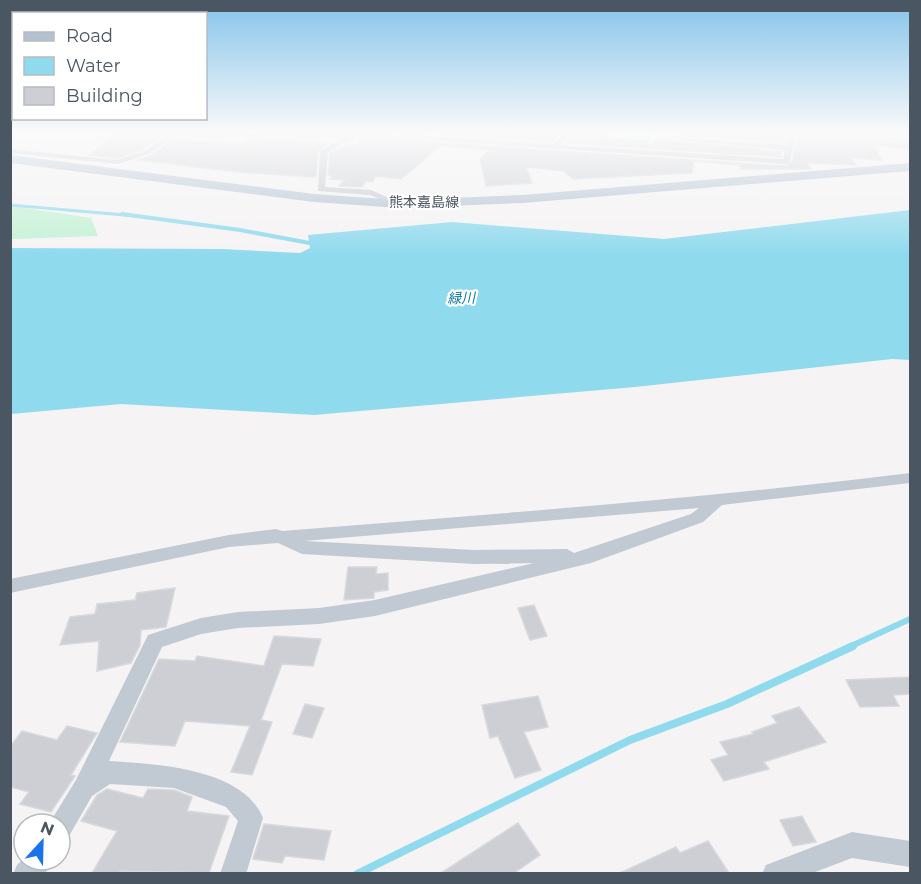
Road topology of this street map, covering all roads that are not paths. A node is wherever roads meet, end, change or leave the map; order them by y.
1 (121, 173) edge
2 (322, 173) edge
3 (834, 173) edge
4 (399, 204) junction
5 (910, 478) edge
6 (718, 500) junction
7 (276, 535) junction
8 (591, 556) junction
9 (10, 586) edge
10 (84, 788) junction
11 (69, 812) edge
12 (910, 854) edge
13 (236, 864) edge
14 (775, 873) edge

1 - 4 main road, 熊本嘉島線
2 - 4 street
3 - 4 main road, 熊本嘉島線
5 - 6 street
6 - 7 street
6 - 8 street
7 - 8 street
7 - 9 street
8 - 10 street
10 - 11 street
10 - 13 street
12 - 14 street

